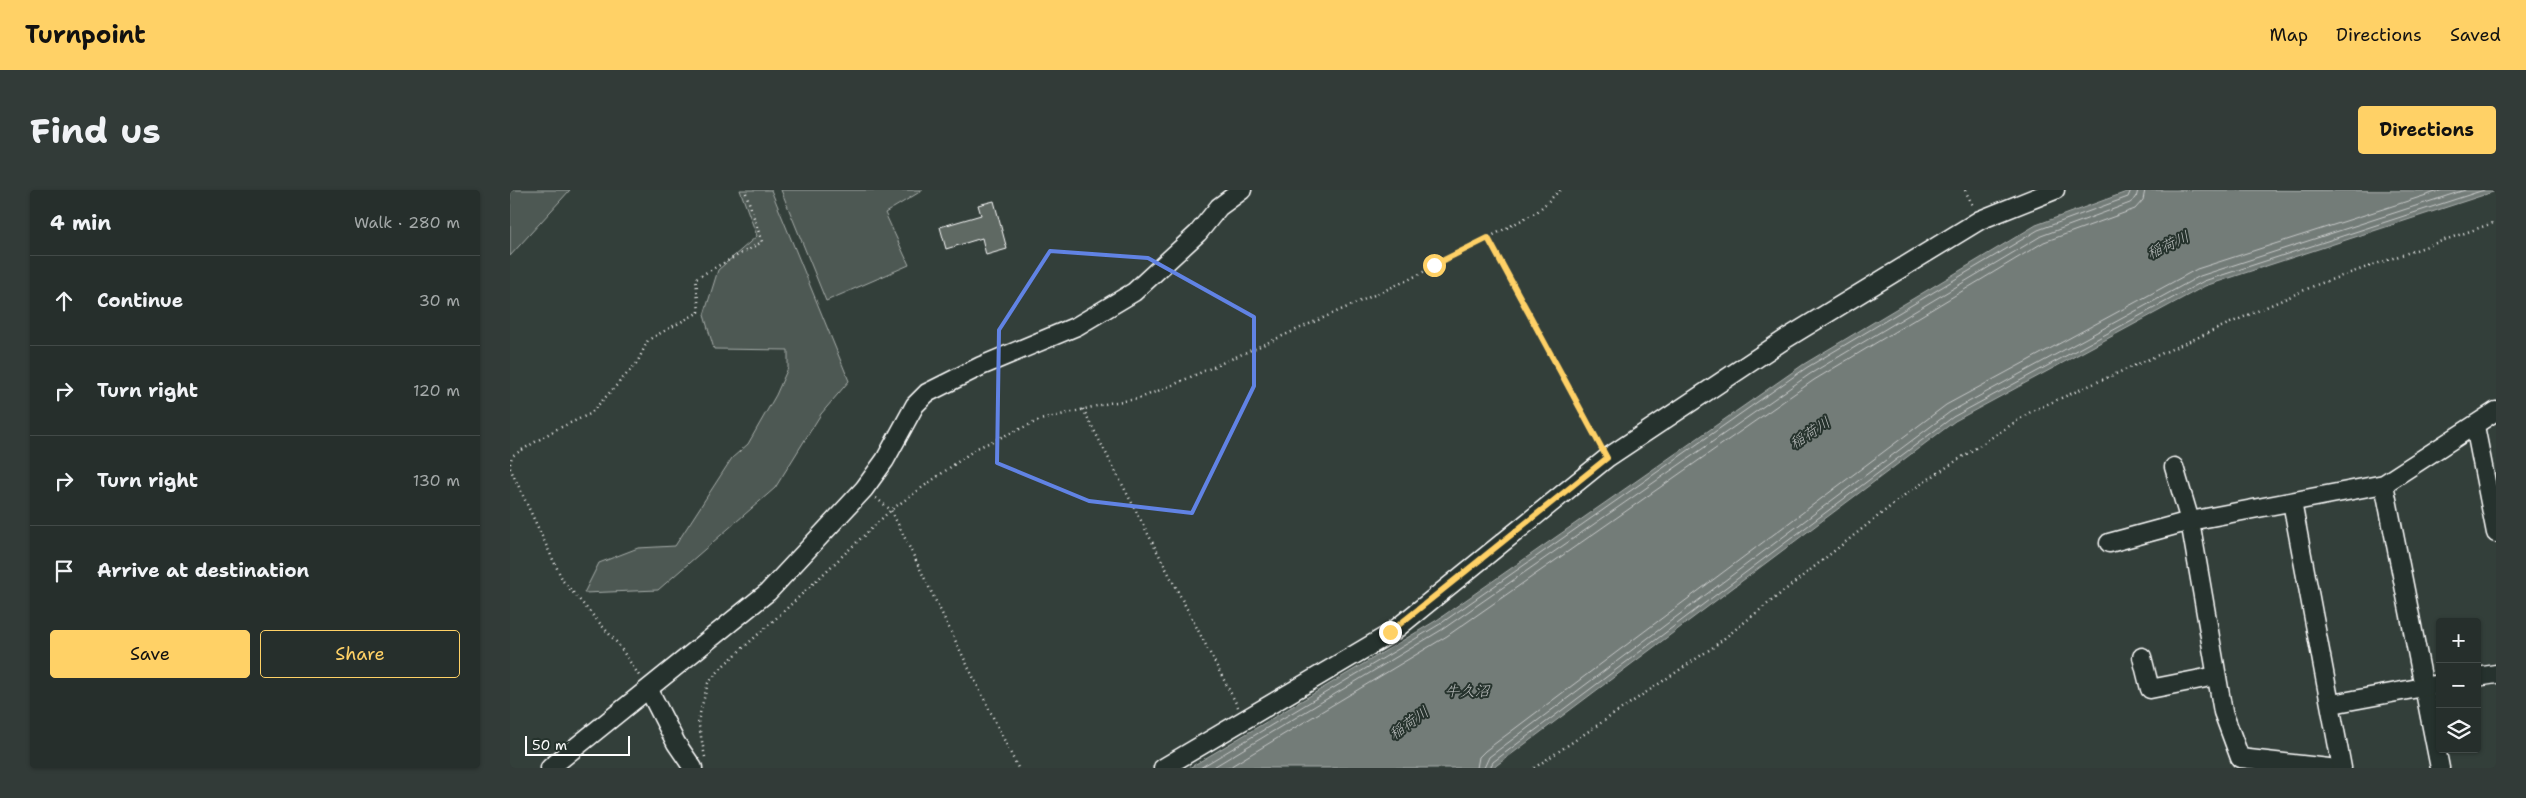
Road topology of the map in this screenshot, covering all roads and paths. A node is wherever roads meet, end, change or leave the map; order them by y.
1 (745, 190) edge
2 (1242, 190) edge
3 (1560, 190) edge
4 (2055, 190) edge
5 (2496, 222) edge
6 (1488, 238) junction
7 (1083, 409) junction
8 (2496, 411) edge
9 (2475, 426) junction
10 (1607, 458) junction
11 (510, 464) edge
12 (2174, 467) dead end
13 (510, 468) edge
14 (2384, 484) junction
15 (2292, 502) junction
16 (891, 510) junction
17 (2190, 521) junction
18 (2496, 532) edge
19 (2109, 543) dead end
20 (2142, 657) dead end
21 (2496, 674) edge
22 (2216, 676) junction
23 (2481, 676) edge
24 (2432, 685) edge
25 (649, 690) junction
26 (2332, 704) junction
27 (1245, 721) junction
28 (700, 764) edge
29 (550, 768) edge
30 (1018, 768) edge
31 (1163, 768) edge
32 (1534, 768) edge
33 (2329, 768) edge
34 (2342, 768) edge
35 (2440, 768) edge

1 - 11 path
2 - 25 street
3 - 6 path
4 - 10 street
5 - 32 path
6 - 7 path
6 - 10 path
7 - 16 path
7 - 27 path
8 - 9 street
9 - 14 street
9 - 18 street
10 - 27 street
12 - 17 street
13 - 25 path
14 - 15 street
14 - 24 street
15 - 17 street
15 - 26 street
16 - 28 path
16 - 30 path
17 - 19 street
17 - 22 street
20 - 22 street
21 - 23 street
22 - 33 street
24 - 26 street
24 - 35 street
25 - 28 street
25 - 29 street
26 - 34 street
27 - 31 street

